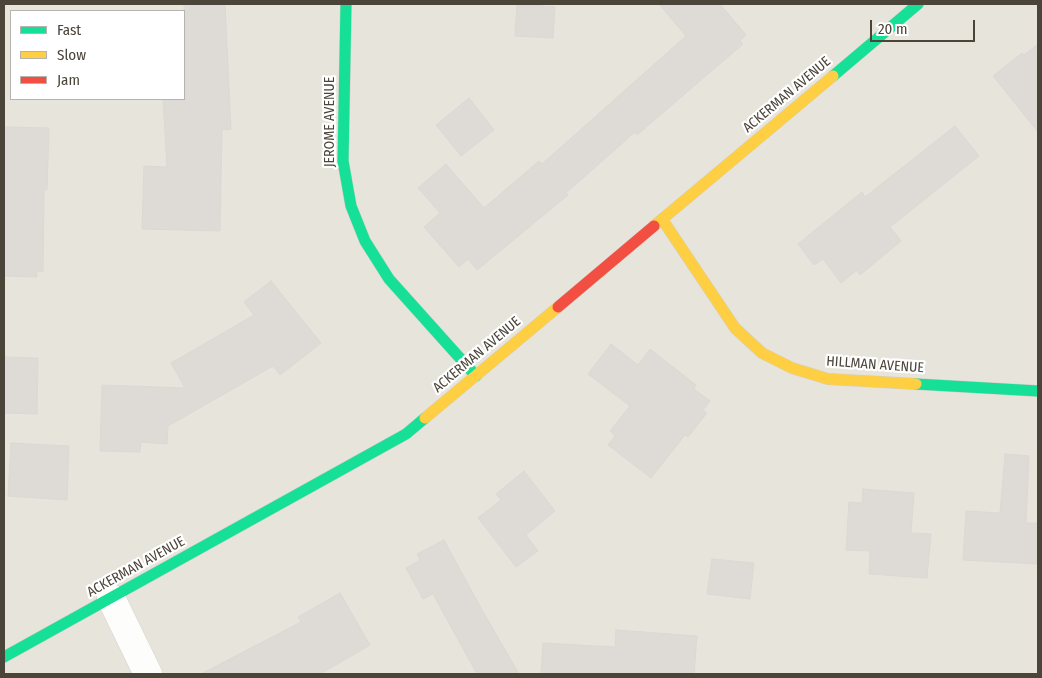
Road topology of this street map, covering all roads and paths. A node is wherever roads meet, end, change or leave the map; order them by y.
1 (346, 4) edge
2 (918, 4) edge
3 (662, 219) junction
4 (476, 376) junction
5 (1038, 391) edge
6 (111, 598) junction
7 (4, 657) edge
8 (148, 674) edge

1 - 4 street, JEROME AVENUE
2 - 3 street, ACKERMAN AVENUE
3 - 4 street, ACKERMAN AVENUE
3 - 5 street, HILLMAN AVENUE
4 - 6 street, ACKERMAN AVENUE
6 - 7 street, ACKERMAN AVENUE
6 - 8 street

